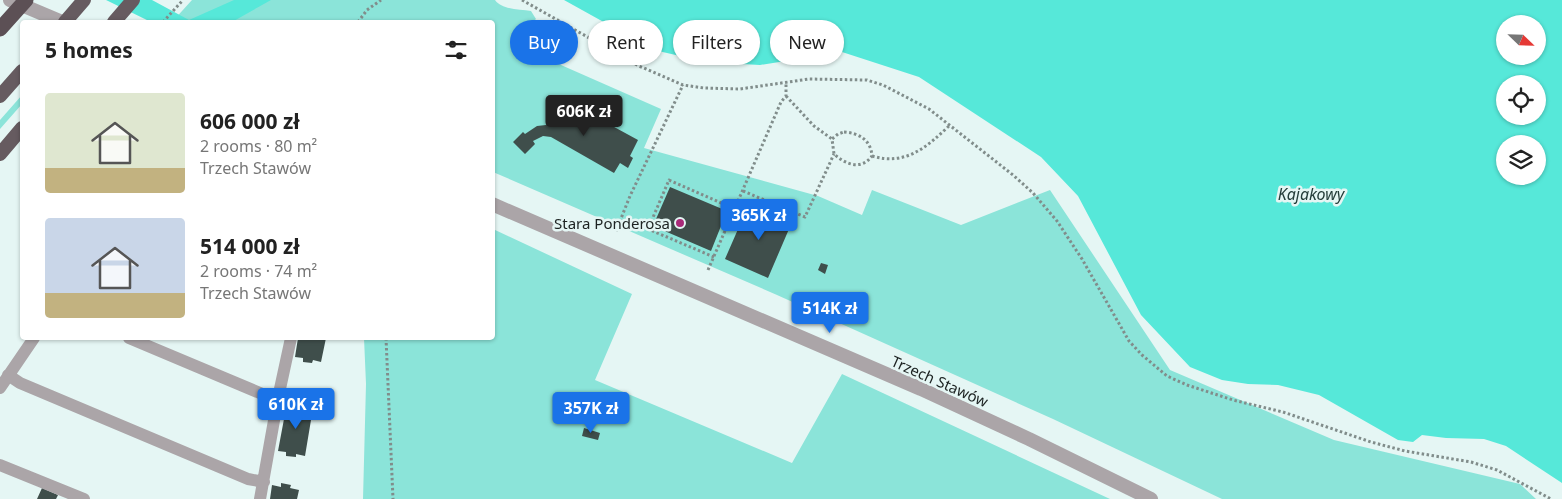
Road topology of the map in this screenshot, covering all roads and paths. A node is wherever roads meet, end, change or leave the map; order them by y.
1 (10, 0) edge
2 (26, 0) edge
3 (84, 0) edge
4 (133, 0) edge
5 (182, 0) edge
6 (381, 0) edge
7 (522, 0) edge
8 (59, 20) edge
9 (66, 20) edge
10 (116, 20) edge
11 (165, 20) edge
12 (360, 20) edge
13 (0, 29) edge
14 (20, 73) edge
15 (786, 82) junction
16 (684, 85) junction
17 (0, 96) edge
18 (786, 96) junction
19 (950, 125) junction
20 (20, 130) edge
21 (832, 139) junction
22 (0, 154) edge
23 (834, 154) junction
24 (872, 156) junction
25 (743, 191) junction
26 (495, 205) edge
27 (735, 209) junction
28 (616, 231) dead end
29 (714, 257) junction
30 (708, 270) dead end
31 (33, 340) edge
32 (134, 340) edge
33 (291, 340) edge
34 (386, 340) edge
35 (8, 375) junction
36 (0, 388) edge
37 (278, 398) junction
38 (0, 465) edge
39 (264, 482) junction
40 (84, 499) edge
41 (260, 499) edge
42 (393, 499) edge
43 (1151, 499) edge
44 (1551, 499) edge

1 - 8 street
2 - 13 highway, bridge
3 - 9 highway
4 - 10 highway
5 - 11 path
6 - 12 path
7 - 16 path
14 - 17 highway
15 - 16 path
15 - 18 path
15 - 19 path
16 - 28 path
18 - 21 path
18 - 25 path
19 - 24 path
19 - 44 path
20 - 22 highway
21 - 23 path
21 - 24 path
23 - 24 path
23 - 25 path
25 - 27 path
26 - 43 street, Trzech Stawów
27 - 29 path
27 - 29 path
29 - 30 path
31 - 35 lane
32 - 37 lane
33 - 37 lane
34 - 42 path
35 - 36 lane
35 - 39 lane
37 - 39 lane
38 - 40 lane
39 - 41 lane

